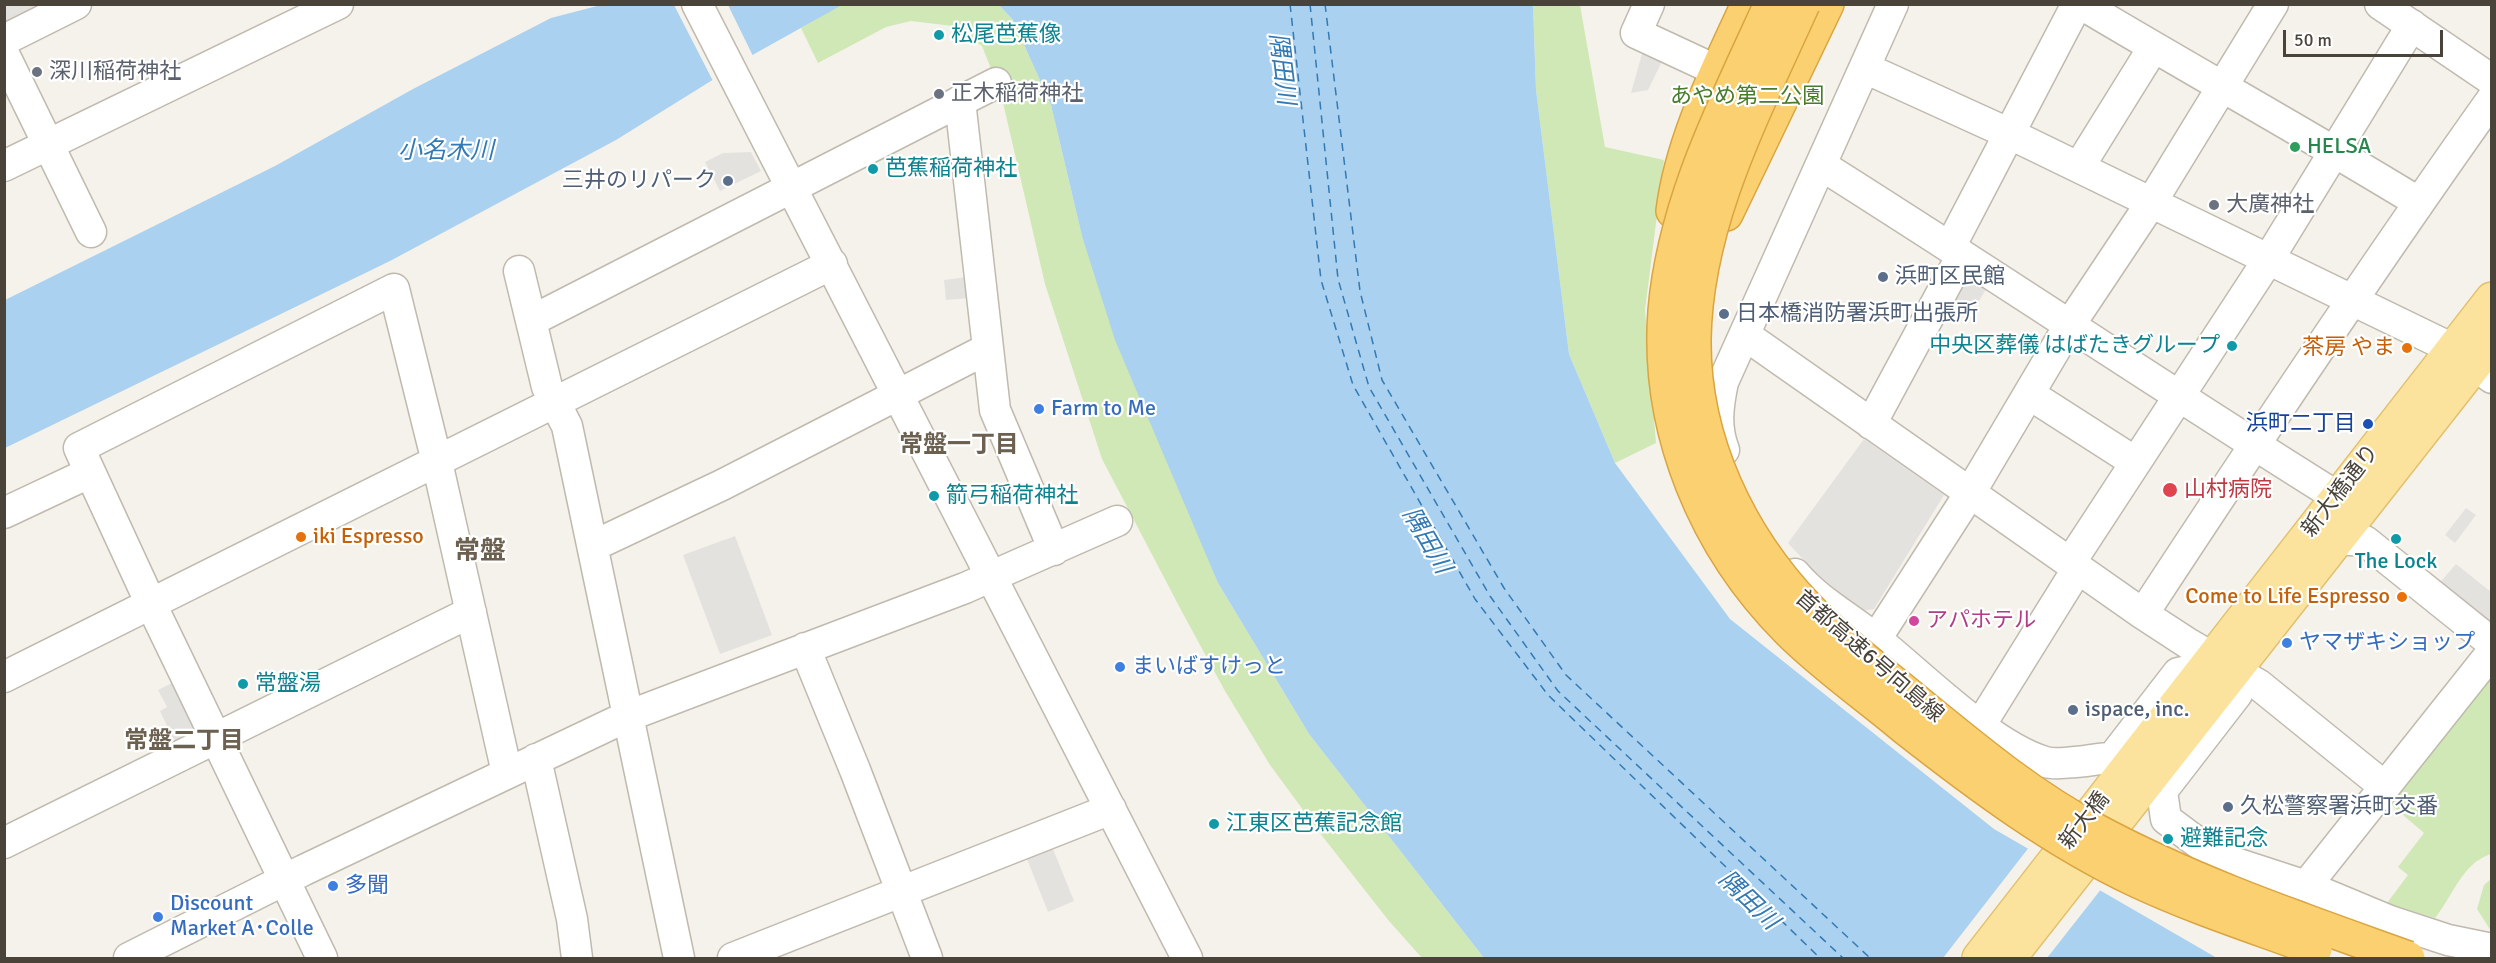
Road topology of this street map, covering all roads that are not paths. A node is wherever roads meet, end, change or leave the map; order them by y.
1 (76, 4) edge
2 (338, 4) edge
3 (698, 4) edge
4 (1649, 4) edge
5 (1748, 4) edge
6 (1771, 4) edge
7 (1803, 4) edge
8 (1827, 4) edge
9 (1893, 4) edge
10 (2079, 4) edge
11 (2273, 4) edge
12 (2380, 4) edge
13 (2412, 25) junction
14 (4, 40) edge
15 (2153, 48) junction
16 (4, 54) edge
17 (1709, 67) dead end
18 (1865, 68) junction
19 (2492, 80) edge
20 (996, 82) dead end
21 (2222, 88) junction
22 (2492, 99) edge
23 (960, 100) junction
24 (2010, 134) junction
25 (48, 145) junction
26 (2334, 150) junction
27 (1821, 165) junction
28 (4, 166) edge
29 (2079, 167) junction
30 (792, 187) junction
31 (2151, 202) junction
32 (2418, 202) junction
33 (91, 232) dead end
34 (1956, 251) junction
35 (2268, 260) junction
36 (832, 264) junction
37 (519, 271) dead end
38 (1684, 278) junction
39 (2492, 299) edge
40 (2352, 300) junction
41 (531, 321) junction
42 (2069, 326) junction
43 (1745, 335) junction
44 (987, 349) junction
45 (2478, 358) edge
46 (898, 393) junction
47 (2029, 394) junction
48 (2178, 396) junction
49 (555, 403) junction
50 (1871, 424) junction
51 (2254, 445) junction
52 (437, 462) junction
53 (2135, 462) junction
54 (89, 472) junction
55 (1970, 493) junction
56 (2336, 496) junction
57 (4, 513) edge
58 (1117, 521) dead end
59 (2336, 539) junction
60 (593, 546) junction
61 (1054, 550) junction
62 (2074, 566) junction
63 (992, 577) junction
64 (151, 604) junction
65 (471, 612) junction
66 (2144, 614) junction
67 (1876, 639) junction
68 (2492, 643) edge
69 (805, 648) junction
70 (2492, 652) edge
71 (2211, 675) junction
72 (4, 677) edge
73 (628, 716) junction
74 (1981, 724) junction
75 (215, 737) junction
76 (537, 759) junction
77 (507, 773) junction
78 (2385, 787) junction
79 (1111, 809) junction
80 (4, 843) edge
81 (284, 881) junction
82 (2306, 886) junction
83 (901, 892) junction
84 (797, 947) edge
85 (2487, 948) dead end
86 (129, 958) edge
87 (322, 958) edge
88 (578, 958) edge
89 (679, 958) edge
90 (733, 958) edge
91 (927, 958) edge
92 (1187, 958) edge
93 (1979, 958) edge
94 (2009, 958) edge
95 (2342, 958) edge
96 (2408, 958) edge

1 - 14 street
2 - 25 street
3 - 30 street
4 - 17 street
5 - 38 highway, bridge
6 - 38 highway, 首都高速6号向島線, bridge
7 - 38 highway, 首都高速6号向島線, bridge
8 - 38 highway, bridge
9 - 18 street
10 - 15 street
10 - 24 street
11 - 21 street
12 - 13 street
13 - 19 street
13 - 26 street
15 - 21 street
15 - 29 street
16 - 25 street
18 - 24 street
18 - 27 street
20 - 23 street
21 - 26 street
21 - 31 street
22 - 32 street
23 - 30 street
23 - 44 street
24 - 29 street
24 - 34 street
25 - 28 street
25 - 33 street
26 - 32 street
26 - 35 street
27 - 34 street
27 - 43 street
29 - 31 street
30 - 36 street
30 - 41 street
31 - 35 street
31 - 42 street
32 - 40 street
34 - 42 street
34 - 50 street
35 - 40 street
35 - 48 street
36 - 46 street
36 - 49 street
37 - 41 street
38 - 95 highway, 首都高速6号向島線, bridge
38 - 96 highway, 首都高速6号向島線, bridge
39 - 45 main road, 新大橋通り
40 - 45 street
40 - 51 street
41 - 49 street
42 - 47 street
42 - 48 street
43 - 50 street
43 - 67 street
44 - 46 street
44 - 61 street
45 - 56 main road, 新大橋通り
45 - 59 main road, 新大橋通り
46 - 60 street
46 - 63 street
47 - 53 street
47 - 55 street
48 - 51 street
48 - 53 street
49 - 52 street
49 - 60 street
50 - 55 street
51 - 56 street
51 - 66 street
52 - 54 street
52 - 64 street
52 - 65 street
53 - 62 street
54 - 57 street
54 - 64 street
55 - 62 street
55 - 67 street
56 - 71 main road, 新大橋通り
58 - 61 street
59 - 68 street
59 - 71 main road, 新大橋通り
60 - 73 street
61 - 63 street
62 - 66 street
62 - 74 street
63 - 69 street
63 - 79 street
64 - 72 street
64 - 75 street
65 - 75 street
65 - 77 street
66 - 71 street
67 - 74 street
69 - 73 street
69 - 83 street
70 - 78 street
71 - 74 street
71 - 78 street
71 - 82 street
71 - 93 main road, 新大橋, bridge
71 - 94 main road, 新大橋, bridge
73 - 76 street
73 - 89 street
75 - 80 street
75 - 81 street
76 - 77 street
76 - 88 street
77 - 81 street
78 - 82 street
79 - 83 street
79 - 92 street
81 - 86 street
81 - 87 street
82 - 85 street
83 - 84 street
83 - 91 street
84 - 90 street

